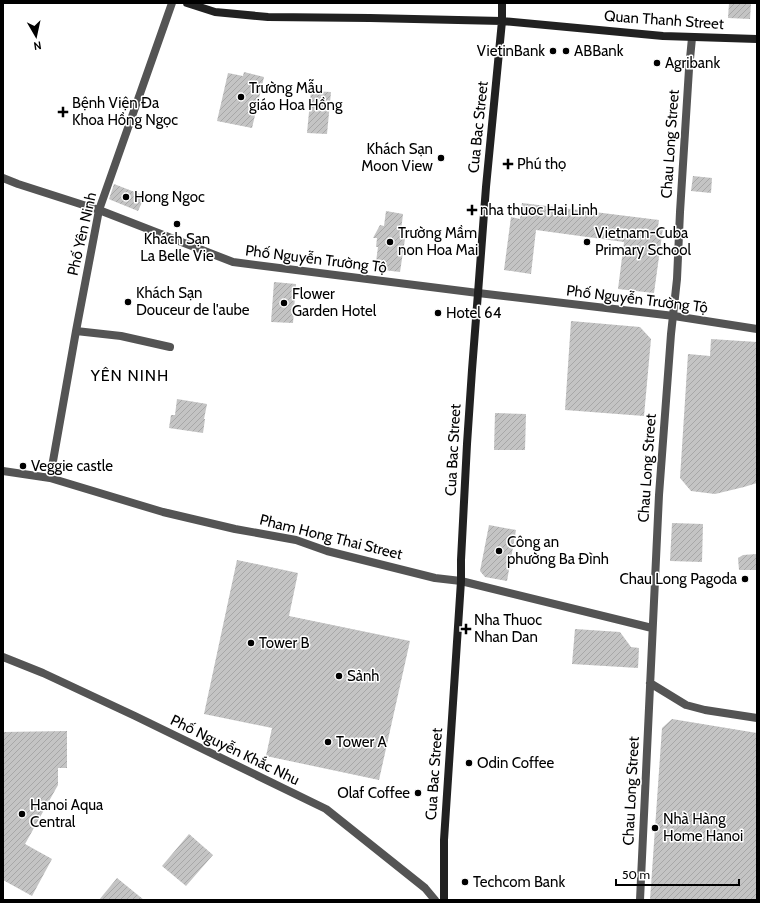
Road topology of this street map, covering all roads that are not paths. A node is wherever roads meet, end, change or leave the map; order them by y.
1 (172, 3) edge
2 (187, 3) edge
3 (502, 3) edge
4 (502, 21) junction
5 (692, 38) junction
6 (757, 39) edge
7 (3, 178) edge
8 (99, 210) junction
9 (478, 293) junction
10 (674, 316) junction
11 (757, 329) edge
12 (76, 330) junction
13 (170, 347) dead end
14 (3, 471) edge
15 (50, 478) junction
16 (461, 581) junction
17 (652, 628) junction
18 (3, 657) edge
19 (650, 683) junction
20 (757, 718) edge
21 (435, 900) edge
22 (444, 900) edge
23 (640, 900) edge

1 - 8 street, Phố Yên Ninh
2 - 4 street, Quan Thanh Street
3 - 4 street, Cua Bac Street
4 - 5 street, Quan Thanh Street
4 - 9 street, Cua Bac Street
5 - 6 street, Quan Thanh Street
5 - 10 street, Chau Long Street
7 - 8 street, Phố Nguyễn Trường Tộ
8 - 9 street, Phố Nguyễn Trường Tộ
8 - 12 street, Phố Yên Ninh
9 - 10 street, Phố Nguyễn Trường Tộ
9 - 16 street, Cua Bac Street
10 - 11 street, Phố Nguyễn Trường Tộ
10 - 17 street, Chau Long Street
12 - 13 street
12 - 15 street, Phố Yên Ninh
14 - 15 street, Pham Hong Thai Street
15 - 16 street, Pham Hong Thai Street
16 - 17 street, Pham Hong Thai Street
16 - 22 street, Cua Bac Street
17 - 19 street, Chau Long Street
18 - 21 street, Phố Nguyễn Khắc Nhu
19 - 20 street
19 - 23 street, Chau Long Street

